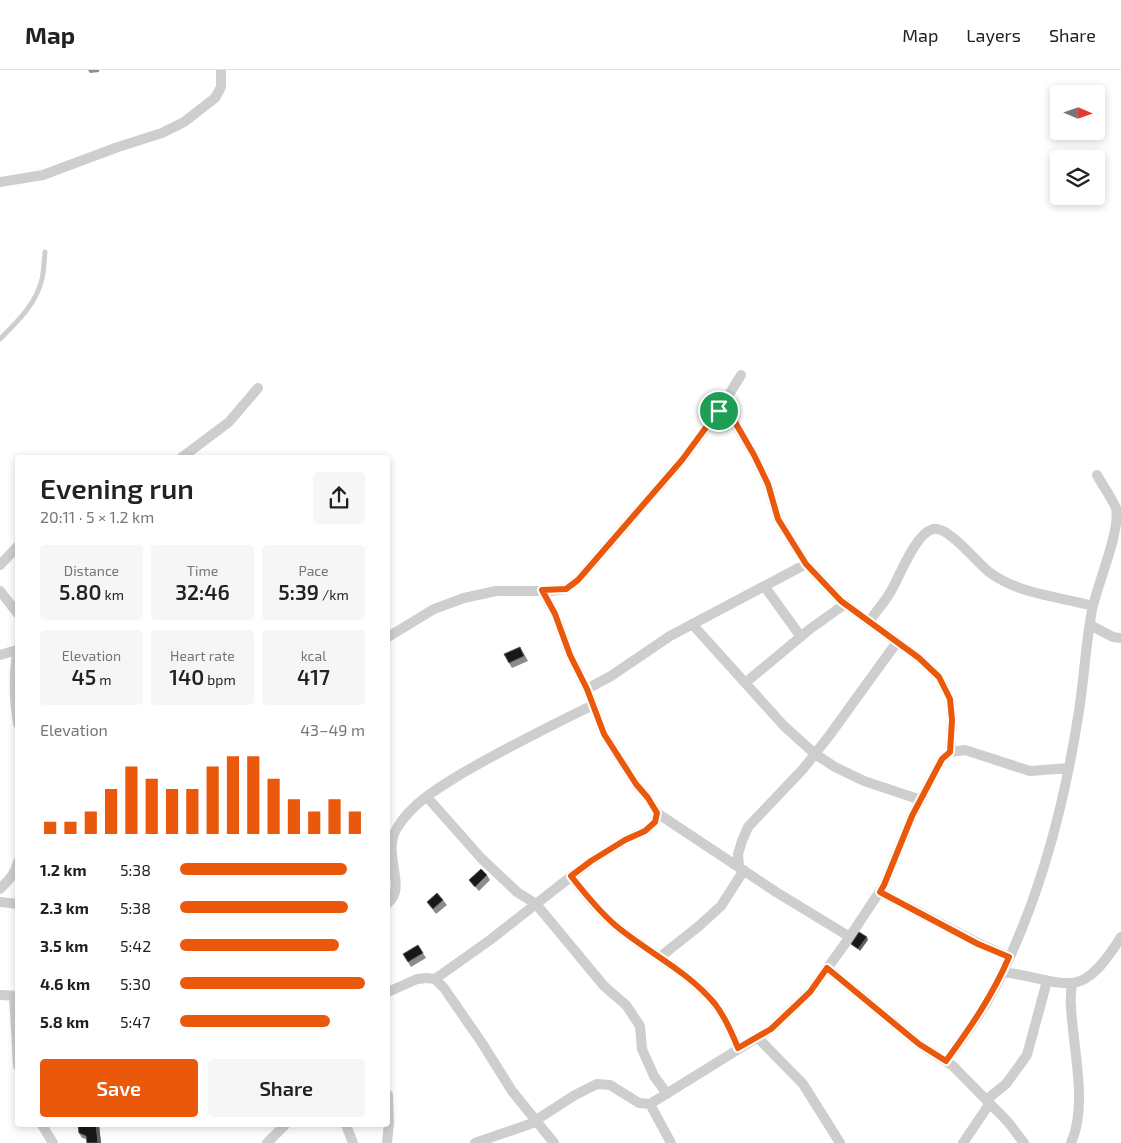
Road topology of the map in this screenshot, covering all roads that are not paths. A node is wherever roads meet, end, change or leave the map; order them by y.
1 (220, 70) edge
2 (0, 182) edge
3 (45, 252) dead end
4 (0, 339) edge
5 (741, 375) dead end
6 (258, 388) dead end
7 (724, 403) junction
8 (185, 455) edge
9 (1097, 475) dead end
10 (15, 549) edge
11 (806, 564) junction
12 (0, 565) edge
13 (765, 587) junction
14 (542, 590) junction
15 (0, 591) edge
16 (845, 604) junction
17 (1093, 606) junction
18 (15, 610) edge
19 (869, 622) junction
20 (692, 624) junction
21 (1090, 625) junction
22 (390, 636) edge
23 (801, 637) junction
24 (1121, 638) edge
25 (897, 642) junction
26 (15, 650) edge
27 (0, 655) edge
28 (15, 666) edge
29 (745, 683) junction
30 (587, 689) junction
31 (593, 705) junction
32 (15, 706) edge
33 (950, 752) junction
34 (815, 754) junction
35 (1070, 768) junction
36 (427, 797) junction
37 (921, 800) junction
38 (657, 813) junction
39 (741, 869) junction
40 (15, 872) edge
41 (571, 876) junction
42 (0, 889) edge
43 (880, 892) junction
44 (390, 901) edge
45 (0, 902) edge
46 (15, 904) edge
47 (536, 904) junction
48 (1121, 936) edge
49 (850, 937) junction
50 (660, 957) junction
51 (1009, 957) junction
52 (827, 968) junction
53 (1002, 972) junction
54 (436, 980) junction
55 (1047, 982) junction
56 (1072, 984) junction
57 (390, 991) edge
58 (0, 995) edge
59 (15, 996) edge
60 (757, 1037) junction
61 (738, 1048) junction
62 (946, 1061) junction
63 (667, 1094) junction
64 (988, 1102) junction
65 (650, 1104) junction
66 (535, 1121) junction
67 (43, 1127) edge
68 (283, 1127) edge
69 (347, 1127) edge
70 (389, 1127) edge
71 (53, 1143) edge
72 (268, 1143) edge
73 (354, 1143) edge
74 (387, 1143) edge
75 (475, 1143) edge
76 (554, 1143) edge
77 (671, 1143) edge
78 (840, 1143) edge
79 (963, 1143) edge
80 (1024, 1143) edge
81 (1071, 1143) edge

1 - 2 street
3 - 4 lane
5 - 7 street
6 - 8 street
7 - 11 street
7 - 14 street
9 - 17 street
10 - 12 street
11 - 13 street
11 - 16 street
13 - 20 street
13 - 23 street
14 - 22 street
14 - 30 street
15 - 18 street
16 - 19 street
16 - 23 street
17 - 19 street
17 - 21 street
19 - 25 street
20 - 29 street
20 - 30 street
21 - 24 street
21 - 35 street
23 - 29 street
25 - 33 street
25 - 34 street
26 - 27 street
28 - 32 street
29 - 34 street
30 - 31 street
31 - 36 street
31 - 38 street
33 - 35 street
33 - 37 street
34 - 37 street
34 - 39 street
35 - 51 street
36 - 44 street
36 - 47 street
37 - 43 street
38 - 39 street
38 - 41 street
39 - 49 street
39 - 50 street
40 - 42 street
41 - 47 street
41 - 50 street
43 - 49 street
43 - 51 street
45 - 46 street
47 - 54 street
47 - 63 street
48 - 56 street
49 - 52 street
50 - 61 street
51 - 53 street
52 - 60 street
52 - 62 street
53 - 55 street
53 - 62 street
54 - 57 street
54 - 66 street
55 - 56 street
55 - 64 street
56 - 81 street
58 - 59 street
60 - 61 street
60 - 78 street
61 - 63 street
62 - 64 street
63 - 65 street
64 - 79 street
64 - 80 street
65 - 66 street
65 - 77 street
66 - 75 street
66 - 76 street
67 - 71 street
68 - 72 street
69 - 73 street
70 - 74 street

